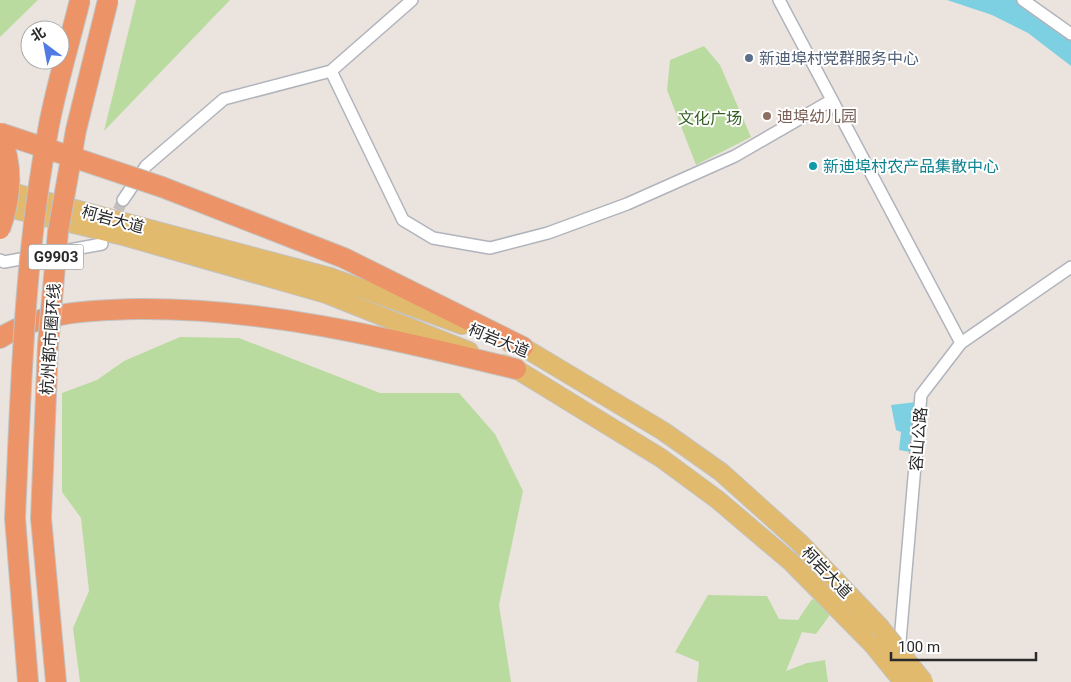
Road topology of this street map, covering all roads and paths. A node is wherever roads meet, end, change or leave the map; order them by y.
1 (80, 0) edge
2 (108, 0) edge
3 (412, 0) edge
4 (779, 0) edge
5 (1023, 0) edge
6 (1071, 34) edge
7 (332, 71) junction
8 (832, 100) junction
9 (0, 134) edge
10 (0, 189) edge
11 (123, 200) tunnel mouth
12 (0, 206) edge
13 (0, 229) edge
14 (102, 244) dead end
15 (0, 260) edge
16 (1071, 267) edge
17 (0, 338) edge
18 (961, 342) junction
19 (523, 347) junction
20 (516, 370) junction
21 (28, 682) edge
22 (56, 682) edge
23 (897, 682) edge
24 (903, 682) edge
25 (925, 682) edge

1 - 21 highway, 杭州都市圈环线 / G9903, bridge
2 - 22 highway, 杭州都市圈环线 / G9903, bridge
3 - 7 street
4 - 8 street
5 - 6 street
7 - 8 street
7 - 11 street
8 - 18 street
9 - 13 highway, bridge
9 - 19 highway, bridge
10 - 19 main road, 柯岩大道
12 - 20 main road, 柯岩大道
14 - 15 street
16 - 18 street, 容山公路
17 - 20 highway
18 - 23 street, 容山公路
19 - 25 main road, 柯岩大道, bridge
20 - 24 main road, 柯岩大道, bridge

